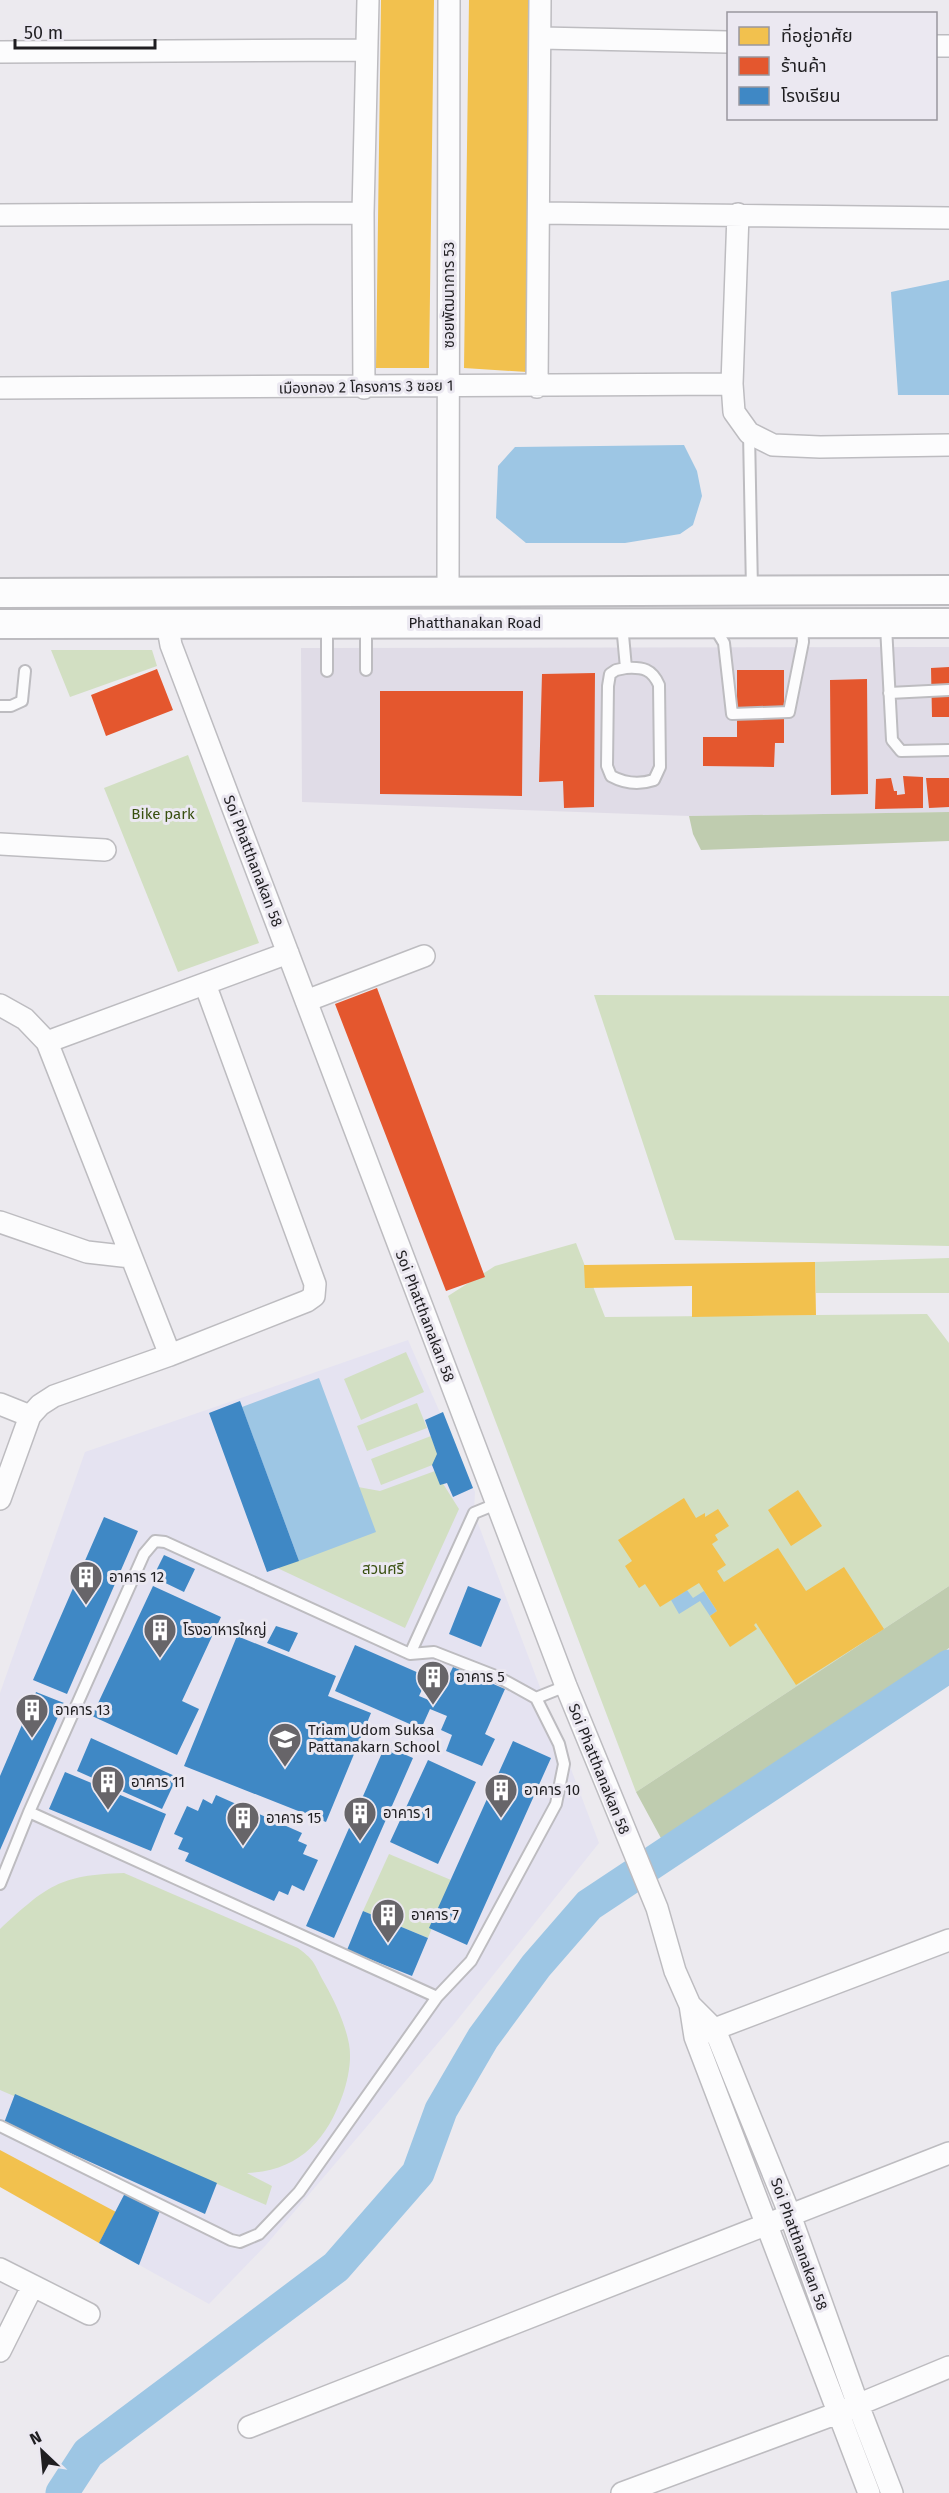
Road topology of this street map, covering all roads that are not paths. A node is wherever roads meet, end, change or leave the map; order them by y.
1 (368, 0) edge
2 (449, 0) edge
3 (540, 0) edge
4 (541, 38) junction
5 (727, 42) edge
6 (366, 50) junction
7 (0, 52) edge
8 (363, 213) junction
9 (540, 213) junction
10 (738, 214) junction
11 (0, 215) edge
12 (949, 218) edge
13 (732, 384) junction
14 (448, 386) junction
15 (537, 387) junction
16 (0, 388) edge
17 (364, 388) junction
18 (749, 433) junction
19 (949, 445) edge
20 (752, 590) junction
21 (949, 590) edge
22 (448, 591) junction
23 (168, 592) junction
24 (0, 593) edge
25 (167, 623) junction
26 (327, 623) junction
27 (366, 623) junction
28 (622, 623) junction
29 (711, 623) junction
30 (802, 623) junction
31 (886, 623) junction
32 (949, 623) edge
33 (0, 624) edge
34 (460, 624) junction
35 (626, 668) junction
36 (366, 670) dead end
37 (25, 671) dead end
38 (327, 671) dead end
39 (949, 690) edge
40 (889, 693) junction
41 (0, 706) edge
42 (949, 750) edge
43 (0, 844) edge
44 (105, 850) dead end
45 (288, 953) junction
46 (424, 957) dead end
47 (205, 984) junction
48 (306, 1000) junction
49 (0, 1005) edge
50 (47, 1042) junction
51 (0, 1222) edge
52 (131, 1257) junction
53 (170, 1355) junction
54 (0, 1404) edge
55 (30, 1416) junction
56 (0, 1499) edge
57 (496, 1504) junction
58 (410, 1654) junction
59 (566, 1686) junction
60 (536, 1698) junction
61 (29, 1812) junction
62 (0, 1884) edge
63 (949, 1940) edge
64 (437, 1997) junction
65 (690, 2005) junction
66 (715, 2030) junction
67 (695, 2037) junction
68 (0, 2126) edge
69 (949, 2153) edge
70 (790, 2215) junction
71 (768, 2225) junction
72 (0, 2270) edge
73 (32, 2287) junction
74 (89, 2314) dead end
75 (0, 2351) edge
76 (949, 2367) edge
77 (848, 2409) junction
78 (249, 2427) dead end
79 (622, 2493) edge
80 (869, 2493) edge
81 (892, 2493) edge

1 - 6 street
2 - 14 street, ซอยพัฒนาการ 53
3 - 4 street
4 - 5 street
4 - 9 street
6 - 7 street
6 - 8 street
8 - 11 street
8 - 17 street
9 - 10 street
9 - 15 street
10 - 12 street
10 - 13 street
13 - 15 street, เมืองทอง 2 โครงการ 3 ซอย 1
13 - 18 street
14 - 15 street, เมืองทอง 2 โครงการ 3 ซอย 1
14 - 17 street, เมืองทอง 2 โครงการ 3 ซอย 1
14 - 22 street, ซอยพัฒนาการ 53
16 - 17 street, เมืองทอง 2 โครงการ 3 ซอย 1
18 - 19 street
18 - 20 lane
20 - 21 main road
20 - 22 main road
22 - 23 main road
22 - 34 main road
23 - 24 main road
23 - 25 main road
25 - 26 main road, Phatthanakan Road
25 - 33 main road, Phatthanakan Road
25 - 45 street, Soi Phatthanakan 58
26 - 27 main road, Phatthanakan Road
26 - 38 lane
27 - 34 main road, Phatthanakan Road
27 - 36 lane
28 - 29 main road, Phatthanakan Road
28 - 34 main road, Phatthanakan Road
28 - 35 lane
29 - 30 main road, Phatthanakan Road
29 - 30 lane
30 - 31 main road, Phatthanakan Road
31 - 32 main road, Phatthanakan Road
31 - 40 lane
35 - 35 lane
37 - 41 lane
39 - 40 lane
40 - 42 lane
43 - 44 street
45 - 47 street
45 - 48 street, Soi Phatthanakan 58
46 - 48 street
47 - 50 street
47 - 53 street
48 - 57 street, Soi Phatthanakan 58
49 - 50 street
50 - 52 street
51 - 52 street
52 - 53 street
53 - 55 street
54 - 55 street
55 - 56 street
57 - 58 lane
57 - 59 street, Soi Phatthanakan 58
58 - 60 lane
58 - 61 lane
59 - 60 lane
59 - 65 street, Soi Phatthanakan 58
60 - 64 lane
61 - 62 lane
61 - 64 lane
63 - 66 street
64 - 68 lane
65 - 66 street, Soi Phatthanakan 58
65 - 67 street, Soi Phatthanakan 58
66 - 67 street
66 - 70 street, Soi Phatthanakan 58
67 - 71 street, Soi Phatthanakan 58
69 - 70 street
70 - 71 street
70 - 77 street, Soi Phatthanakan 58
71 - 77 street, Soi Phatthanakan 58
71 - 78 street
72 - 73 street
73 - 74 street
73 - 75 street
76 - 77 street
77 - 79 street
77 - 80 street, Soi Phatthanakan 58
77 - 81 street, Soi Phatthanakan 58

